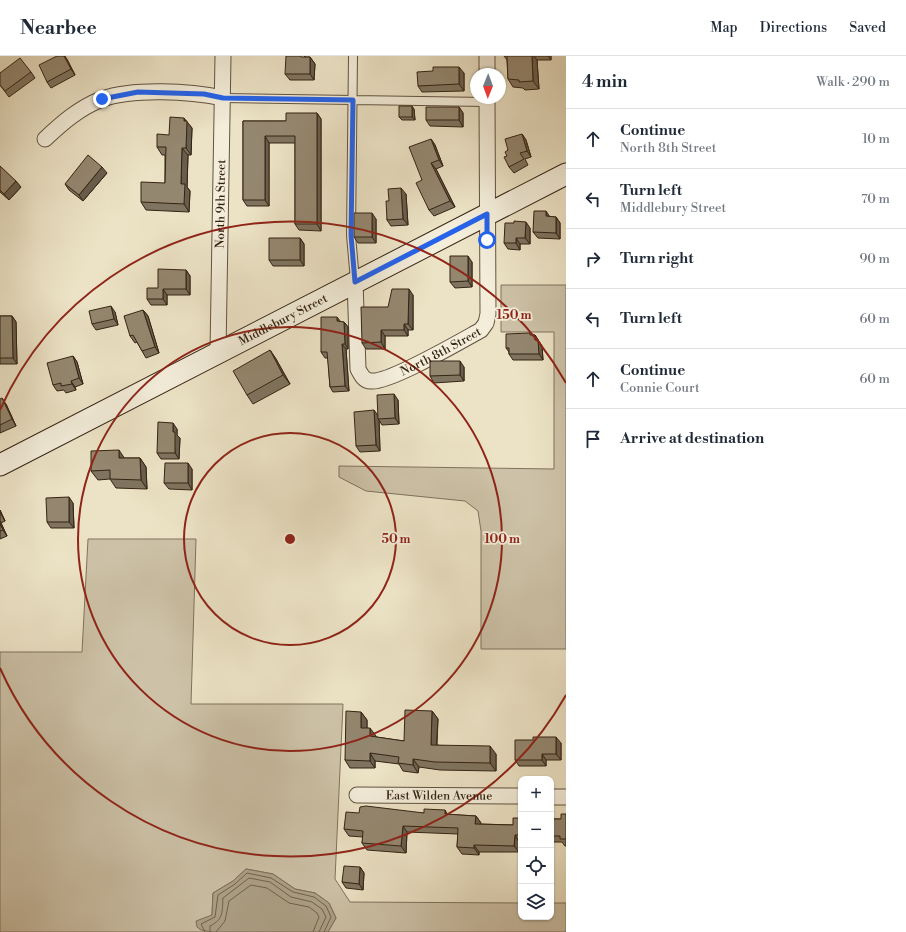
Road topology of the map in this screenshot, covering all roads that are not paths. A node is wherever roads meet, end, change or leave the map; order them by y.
1 (223, 56) edge
2 (353, 56) edge
3 (487, 56) edge
4 (487, 68) edge
5 (223, 98) junction
6 (353, 100) junction
7 (470, 100) edge
8 (487, 104) edge
9 (45, 139) dead end
10 (566, 174) edge
11 (487, 214) junction
12 (355, 282) junction
13 (218, 352) junction
14 (0, 465) edge
15 (357, 795) dead end
16 (518, 796) edge
17 (554, 797) edge
18 (566, 797) edge

1 - 5 street, North 9th Street
2 - 6 lane
3 - 4 street
5 - 6 lane
5 - 9 street
5 - 13 street, North 9th Street
6 - 7 lane
6 - 12 lane
8 - 11 street, North 8th Street
10 - 11 main road, Middlebury Street
11 - 12 main road, Middlebury Street
11 - 12 street, North 8th Street
12 - 13 main road, Middlebury Street
13 - 14 main road, Middlebury Street
15 - 16 street, East Wilden Avenue
17 - 18 street

